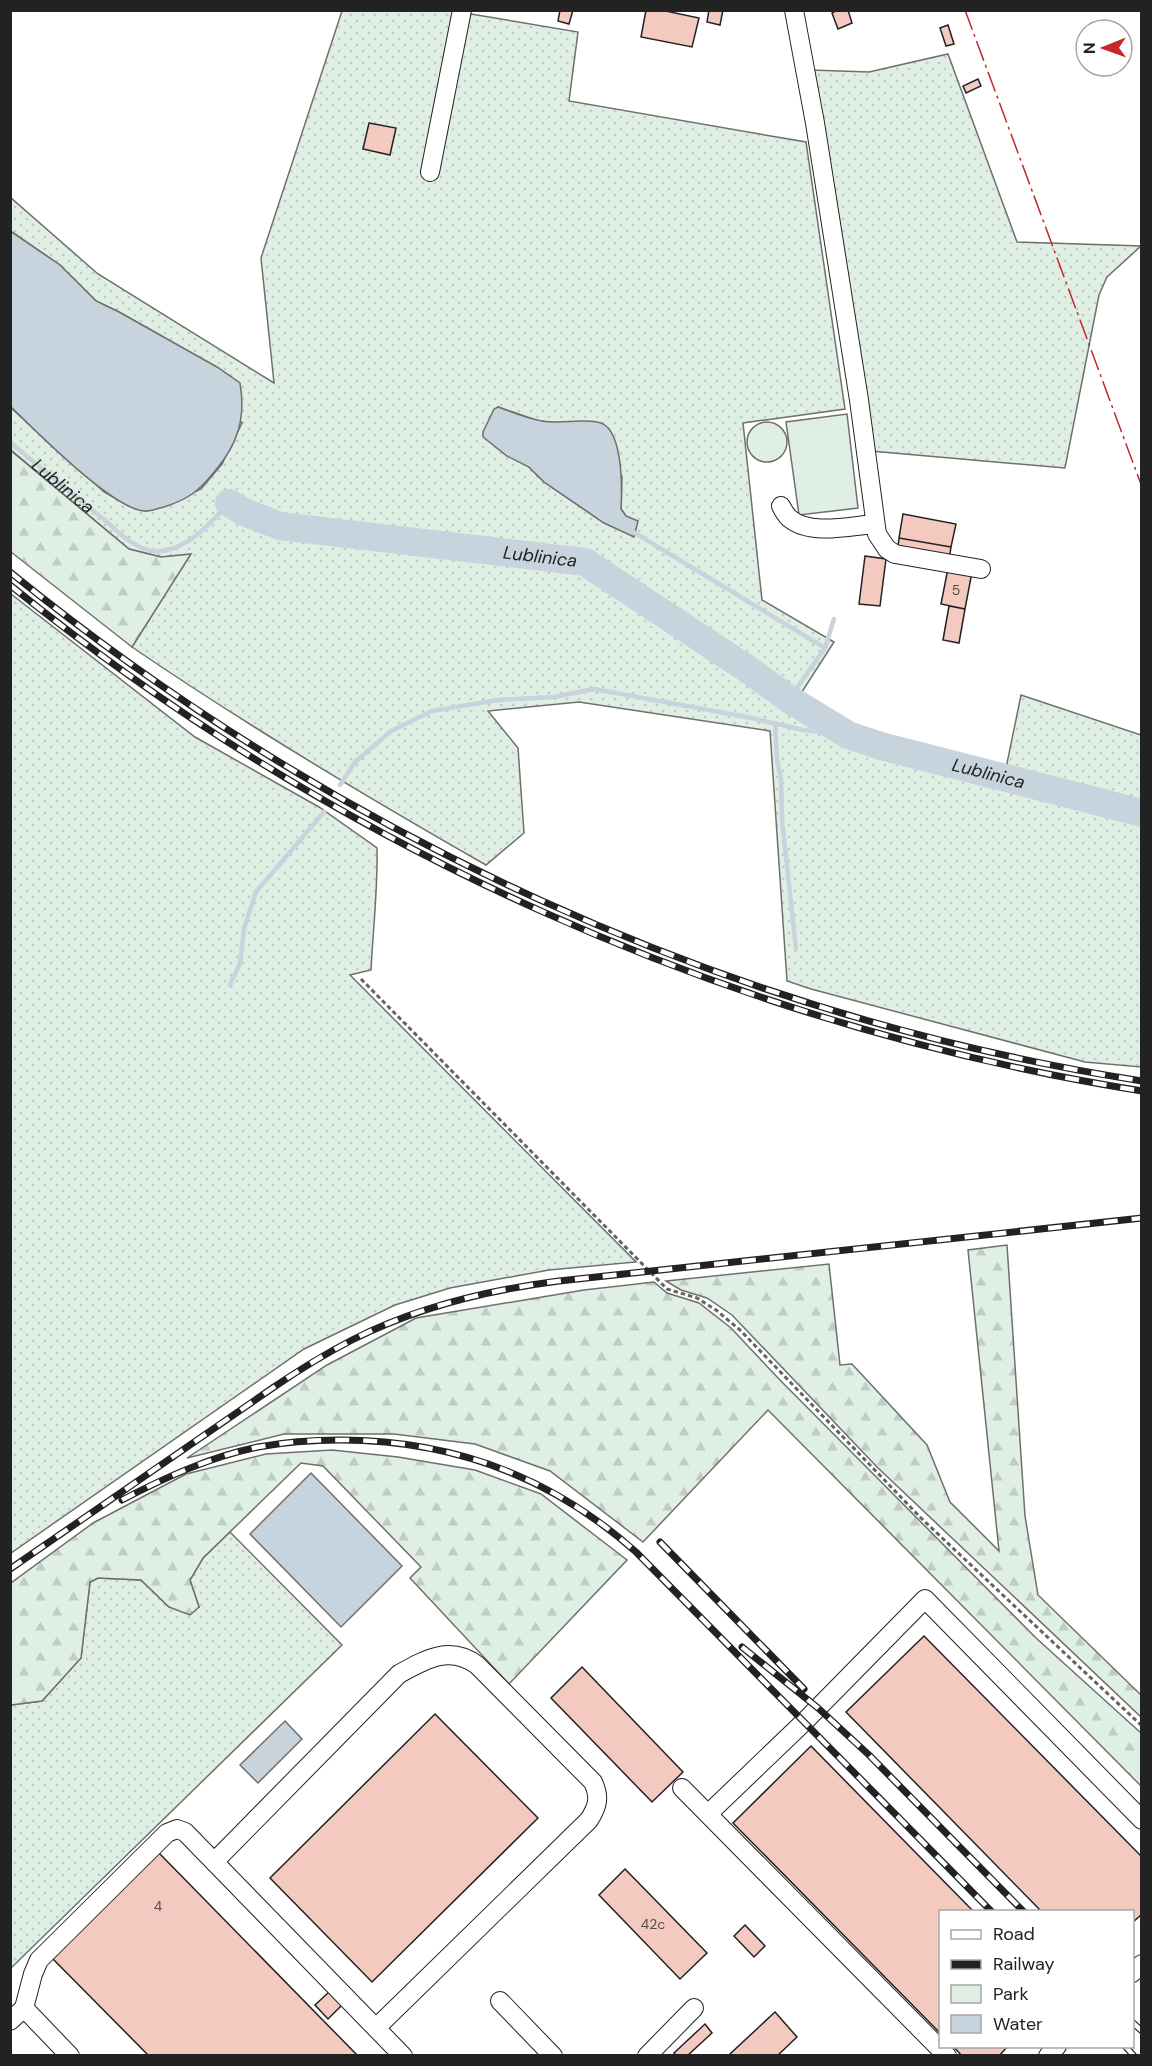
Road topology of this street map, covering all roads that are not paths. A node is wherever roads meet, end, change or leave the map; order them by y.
1 (462, 10) edge
2 (794, 10) edge
3 (430, 172) dead end
4 (781, 506) dead end
5 (874, 524) junction
6 (981, 569) dead end
7 (682, 1788) dead end
8 (708, 1814) junction
9 (1142, 1820) edge
10 (214, 1862) junction
11 (500, 2001) dead end
12 (24, 2008) junction
13 (694, 2008) dead end
14 (10, 2021) edge
15 (376, 2028) junction
16 (939, 2047) edge
17 (70, 2055) edge
18 (403, 2055) edge
19 (553, 2055) edge
20 (647, 2055) edge

1 - 3 lane
2 - 5 lane
4 - 5 lane
5 - 6 lane
7 - 8 lane
8 - 9 lane
8 - 16 lane
10 - 12 lane
10 - 15 lane
10 - 15 lane
11 - 19 lane
12 - 14 lane
12 - 17 lane
13 - 20 lane
15 - 18 lane

